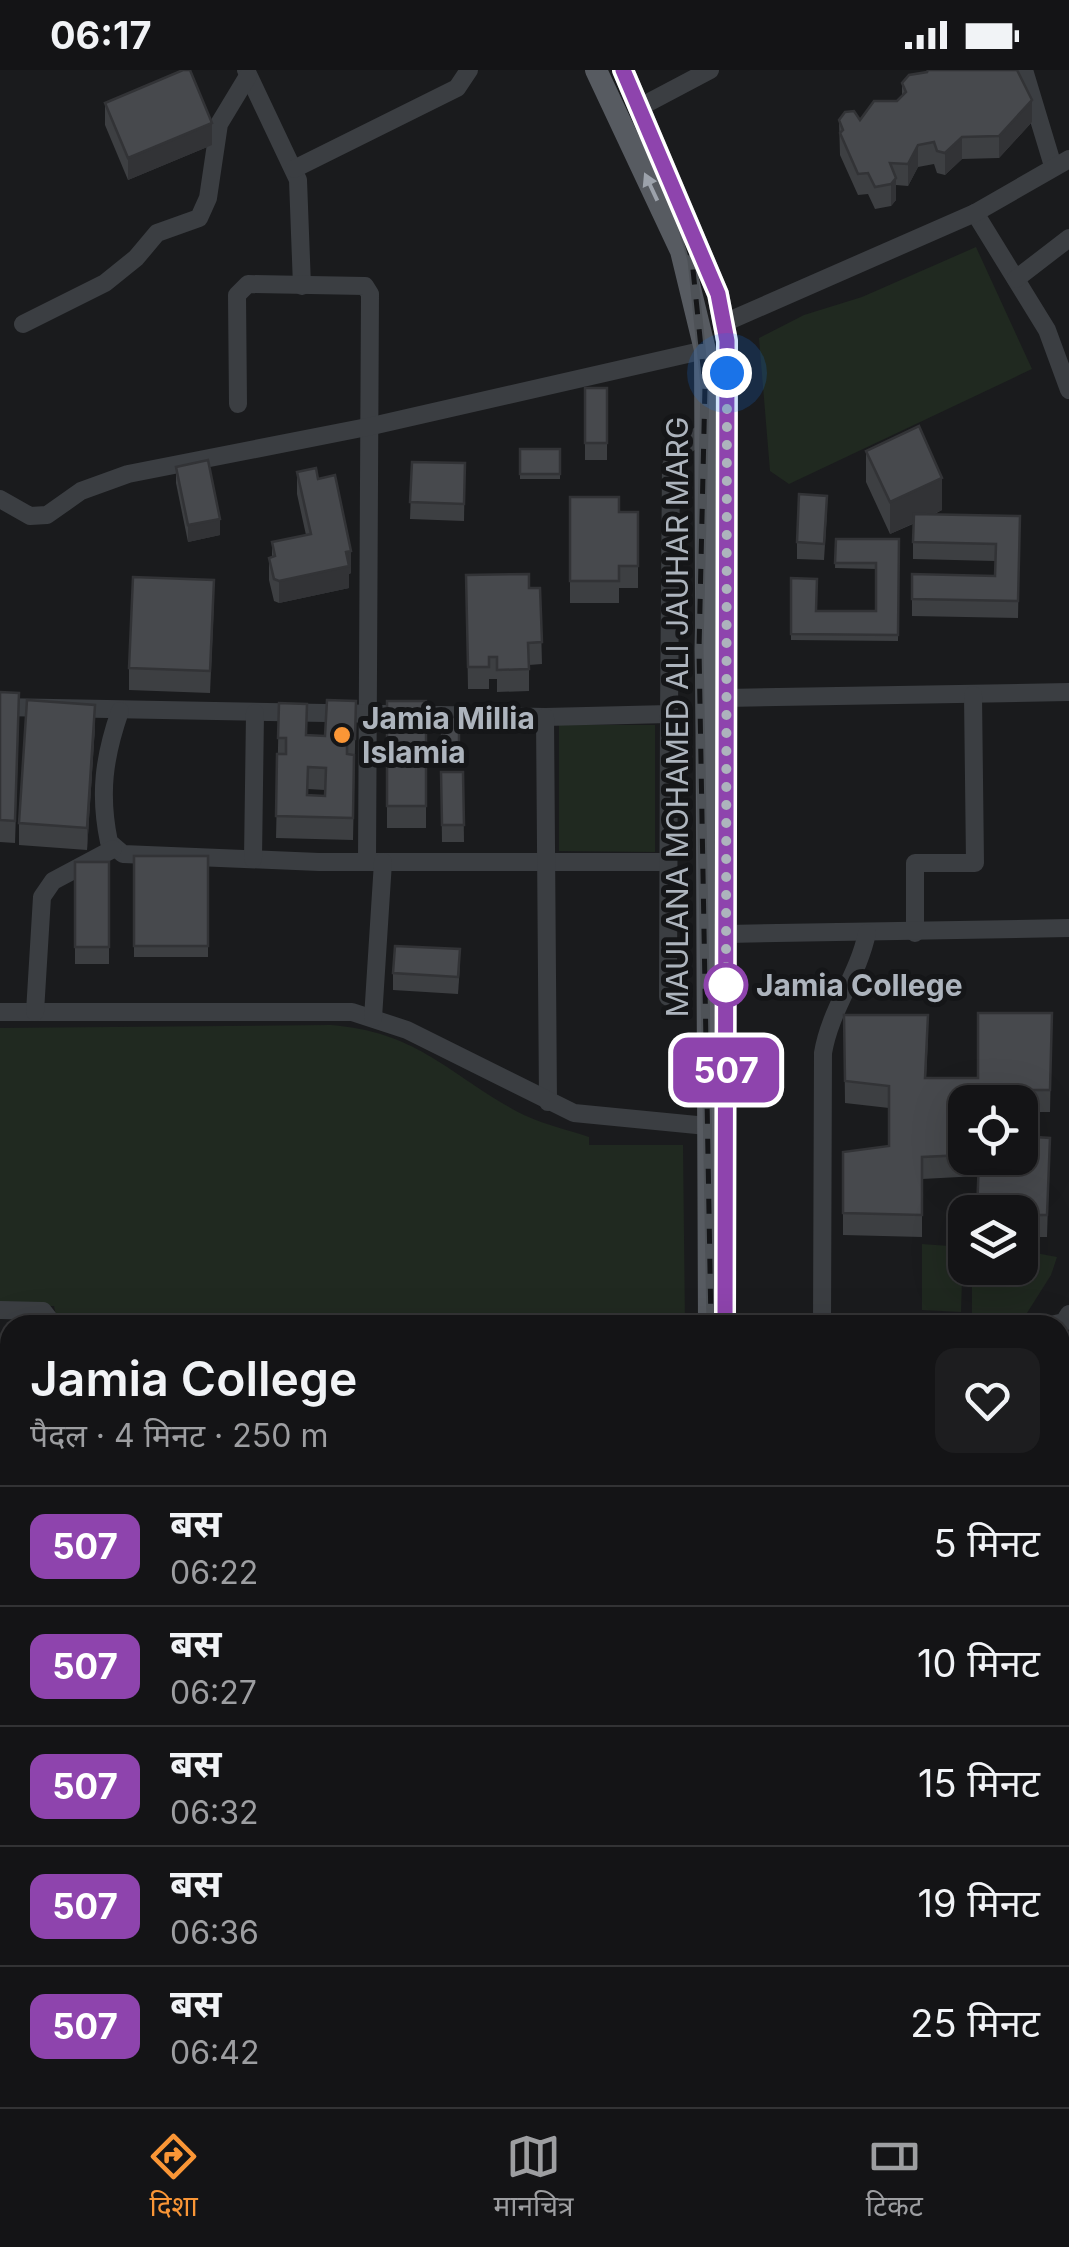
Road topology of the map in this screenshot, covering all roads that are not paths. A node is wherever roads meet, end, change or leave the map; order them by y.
1 (469, 70) edge
2 (596, 70) edge
3 (623, 70) edge
4 (1024, 70) edge
5 (247, 73) edge
6 (698, 73) edge
7 (640, 107) junction
8 (1061, 163) edge
9 (294, 169) junction
10 (976, 213) junction
11 (1069, 238) edge
12 (1016, 279) junction
13 (302, 286) junction
14 (724, 323) junction
15 (24, 324) dead end
16 (705, 350) junction
17 (1069, 390) edge
18 (238, 404) dead end
19 (372, 426) junction
20 (709, 428) junction
21 (0, 499) edge
22 (1069, 692) edge
23 (973, 695) junction
24 (726, 698) junction
25 (0, 707) edge
26 (120, 711) junction
27 (255, 712) junction
28 (669, 714) junction
29 (368, 715) junction
30 (545, 718) junction
31 (716, 792) junction
32 (113, 849) junction
33 (254, 859) junction
34 (375, 862) junction
35 (668, 862) junction
36 (550, 863) junction
37 (1069, 928) edge
38 (867, 933) junction
39 (915, 933) junction
40 (726, 934) junction
41 (668, 998) dead end
42 (0, 1012) edge
43 (35, 1012) junction
44 (374, 1018) junction
45 (548, 1102) junction
46 (707, 1126) junction
47 (0, 1310) edge
48 (47, 1315) edge
49 (709, 1315) edge
50 (725, 1315) edge
51 (822, 1315) edge

1 - 9 street
16 -> 2 main road, MAULANA MOHAMED ALI JAUHAR MARG
3 - 7 main road, MAULANA MOHAMED ALI JAUHAR MARG
4 - 8 street
5 - 9 street
5 - 15 street
6 - 7 street
7 - 14 main road, MAULANA MOHAMED ALI JAUHAR MARG
8 - 10 street
9 - 13 street
10 - 12 street
10 - 14 street
11 - 12 street
12 - 17 street
13 - 18 street
13 - 19 street
14 - 24 main road, MAULANA MOHAMED ALI JAUHAR MARG
16 - 19 street
16 - 20 main road, MAULANA MOHAMED ALI JAUHAR MARG
19 - 21 street
19 - 29 street
20 - 28 street
20 - 31 main road, MAULANA MOHAMED ALI JAUHAR MARG
22 - 23 street
23 - 24 street
23 - 39 street
24 - 31 main road, MAULANA MOHAMED ALI JAUHAR MARG
25 - 26 street
26 - 27 street
26 - 32 street
27 - 29 street
27 - 33 street
28 - 30 street
28 - 35 street
29 - 30 street
29 - 34 street
30 - 36 street
31 - 40 main road, MAULANA MOHAMED ALI JAUHAR MARG
31 - 46 main road, MAULANA MOHAMED ALI JAUHAR MARG
32 - 33 street
32 - 43 street
33 - 34 street
34 - 36 street
34 - 44 street
35 - 36 street
35 - 41 street
36 - 45 street
37 - 39 street
38 - 39 street
38 - 40 street
38 - 51 street
40 - 50 main road, MAULANA MOHAMED ALI JAUHAR MARG
42 - 43 street
43 - 44 street
44 - 45 street
45 - 46 street
46 - 49 main road, MAULANA MOHAMED ALI JAUHAR MARG
47 - 48 street

